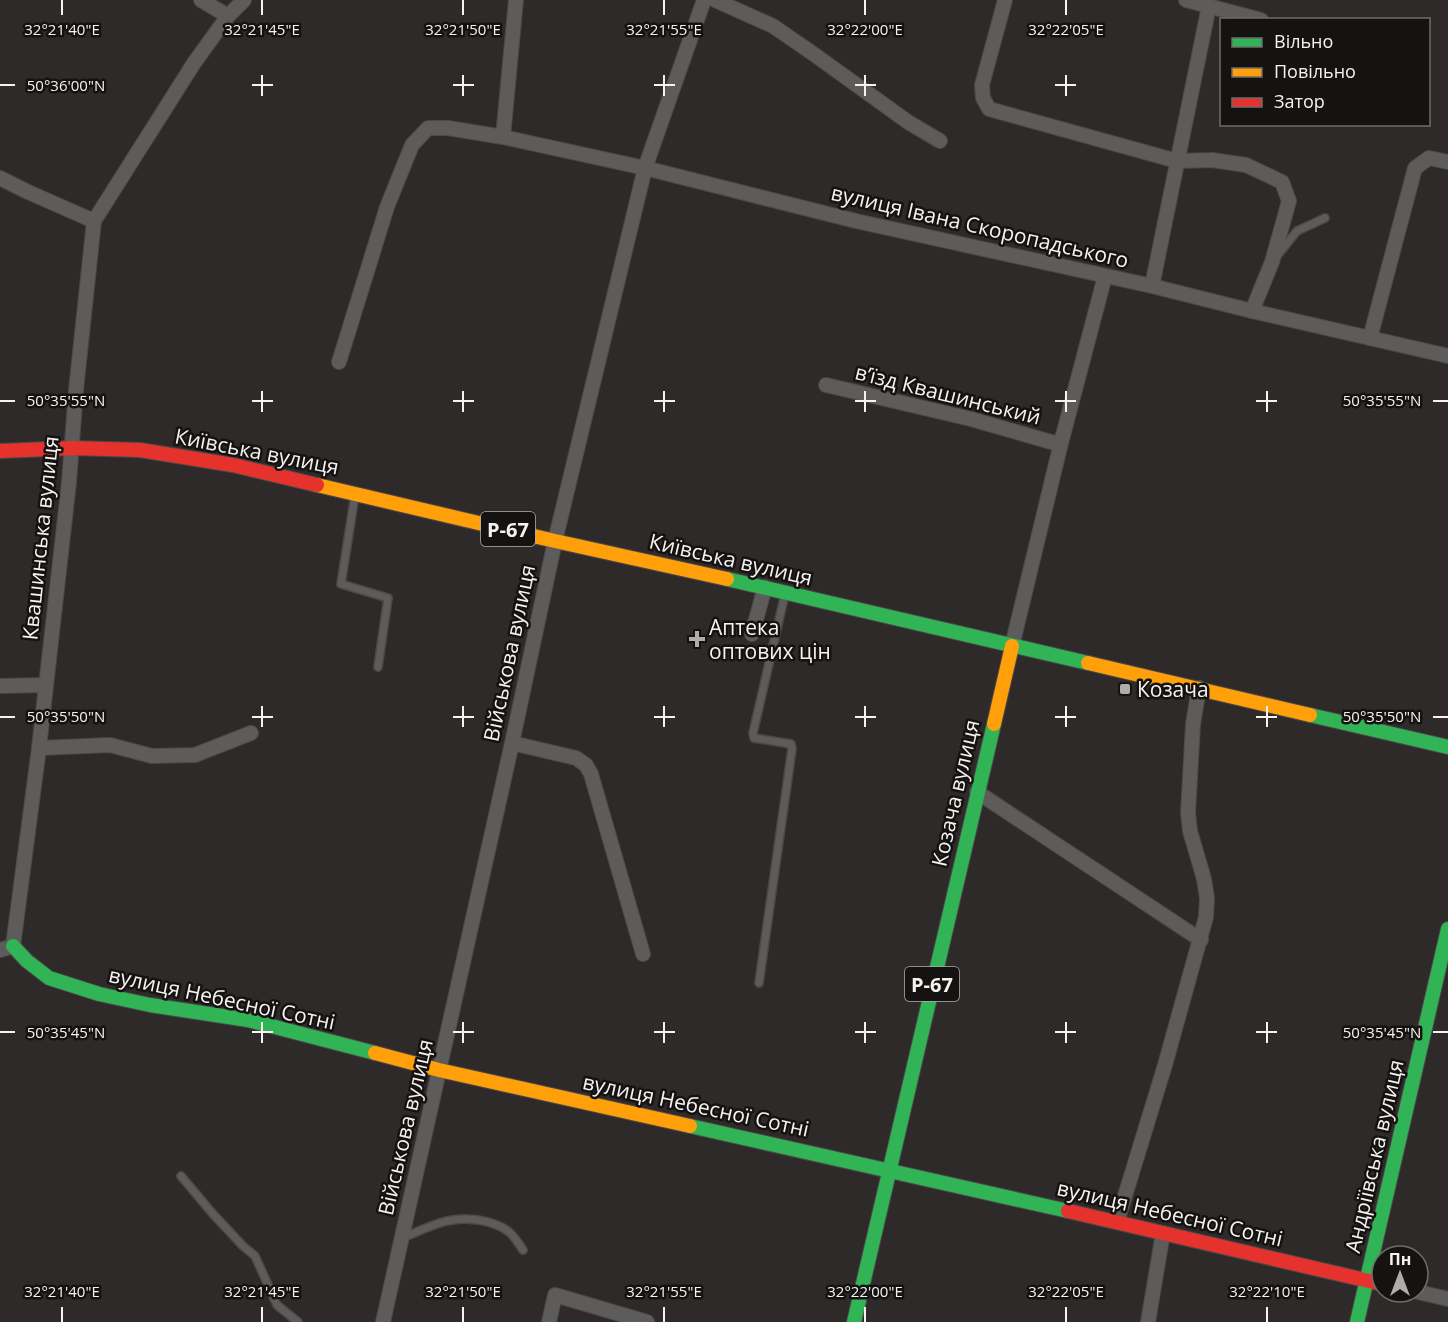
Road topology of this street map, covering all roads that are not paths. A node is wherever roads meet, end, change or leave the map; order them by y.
1 (201, 0) edge
2 (244, 0) edge
3 (516, 0) edge
4 (704, 0) edge
5 (715, 0) edge
6 (1005, 0) edge
7 (1185, 0) edge
8 (1209, 6) junction
9 (228, 16) junction
10 (1254, 18) edge
11 (502, 137) junction
12 (940, 141) dead end
13 (1177, 161) junction
14 (1448, 162) edge
15 (645, 168) junction
16 (0, 178) edge
17 (1325, 218) dead end
18 (94, 221) junction
19 (1272, 262) junction
20 (1105, 276) junction
21 (1152, 286) junction
22 (1252, 311) junction
23 (1370, 338) junction
24 (1448, 356) edge
25 (339, 362) dead end
26 (826, 385) dead end
27 (1060, 443) junction
28 (72, 448) junction
29 (0, 451) edge
30 (355, 493) junction
31 (555, 541) junction
32 (765, 587) junction
33 (785, 592) junction
34 (752, 634) dead end
35 (1012, 646) junction
36 (378, 667) dead end
37 (45, 685) junction
38 (0, 686) edge
39 (1199, 688) junction
40 (251, 733) dead end
41 (512, 743) junction
42 (1448, 747) edge
43 (39, 748) junction
44 (977, 792) junction
45 (1448, 929) edge
46 (1201, 940) junction
47 (6, 948) edge
48 (643, 954) dead end
49 (759, 983) dead end
50 (439, 1070) junction
51 (889, 1170) junction
52 (181, 1176) dead end
53 (1117, 1222) junction
54 (1163, 1233) junction
55 (401, 1239) junction
56 (524, 1250) dead end
57 (1367, 1281) junction
58 (1370, 1282) edge
59 (1430, 1295) edge
60 (1448, 1299) edge
61 (298, 1322) edge
62 (383, 1322) edge
63 (549, 1322) edge
64 (647, 1322) edge
65 (854, 1322) edge
66 (1148, 1322) edge
67 (1357, 1322) edge

1 - 9 street
2 - 9 street, Квашинська вулиця
3 - 11 street
4 - 15 street, Військова вулиця
5 - 12 street
6 - 13 street
7 - 8 street
8 - 10 street
8 - 13 street
9 - 18 street, Квашинська вулиця
11 - 15 street, вулиця Івана Скоропадського
11 - 25 street, вулиця Івана Скоропадського
13 - 19 street
13 - 21 street
14 - 23 street
15 - 20 street, вулиця Івана Скоропадського
15 - 31 street, Військова вулиця
16 - 18 street
17 - 19 lane
18 - 28 street, Квашинська вулиця
19 - 22 street
20 - 21 street, вулиця Івана Скоропадського
20 - 27 street, Козача вулиця
21 - 22 street, вулиця Івана Скоропадського
22 - 23 street, вулиця Івана Скоропадського
23 - 24 street, вулиця Івана Скоропадського
26 - 27 street, в’їзд Квашинський
27 - 35 street, Козача вулиця
28 - 29 main road, Київська вулиця / Р-67
28 - 30 main road, Київська вулиця / Р-67
28 - 37 street, Квашинська вулиця
30 - 31 main road, Київська вулиця / Р-67
30 - 36 lane
31 - 32 main road, Київська вулиця / Р-67
31 - 41 street, Військова вулиця
32 - 33 main road, Київська вулиця / Р-67
32 - 34 street
33 - 35 main road, Київська вулиця / Р-67
33 - 49 lane
35 - 39 main road, Київська вулиця
35 - 44 main road, Козача вулиця / Р-67
37 - 38 street
37 - 43 street, Квашинська вулиця
39 - 42 main road, Київська вулиця
39 - 46 street
40 - 43 street
41 - 48 street
41 - 50 street, Військова вулиця
43 - 47 street, Квашинська вулиця
44 - 46 street
44 - 51 main road, Козача вулиця / Р-67
45 - 57 main road, Андріївська вулиця
46 - 53 street
47 - 50 main road, вулиця Небесної Сотні
50 - 51 main road, вулиця Небесної Сотні
50 - 55 street, Військова вулиця
51 - 53 main road, вулиця Небесної Сотні
51 - 65 main road, Козача вулиця / Р-67
52 - 61 lane
53 - 54 main road, вулиця Небесної Сотні
54 - 57 main road, вулиця Небесної Сотні
54 - 66 street
55 - 56 lane
55 - 62 street, Військова вулиця
57 - 58 main road, вулиця Небесної Сотні
57 - 67 main road, Андріївська вулиця
59 - 60 street
63 - 64 street

